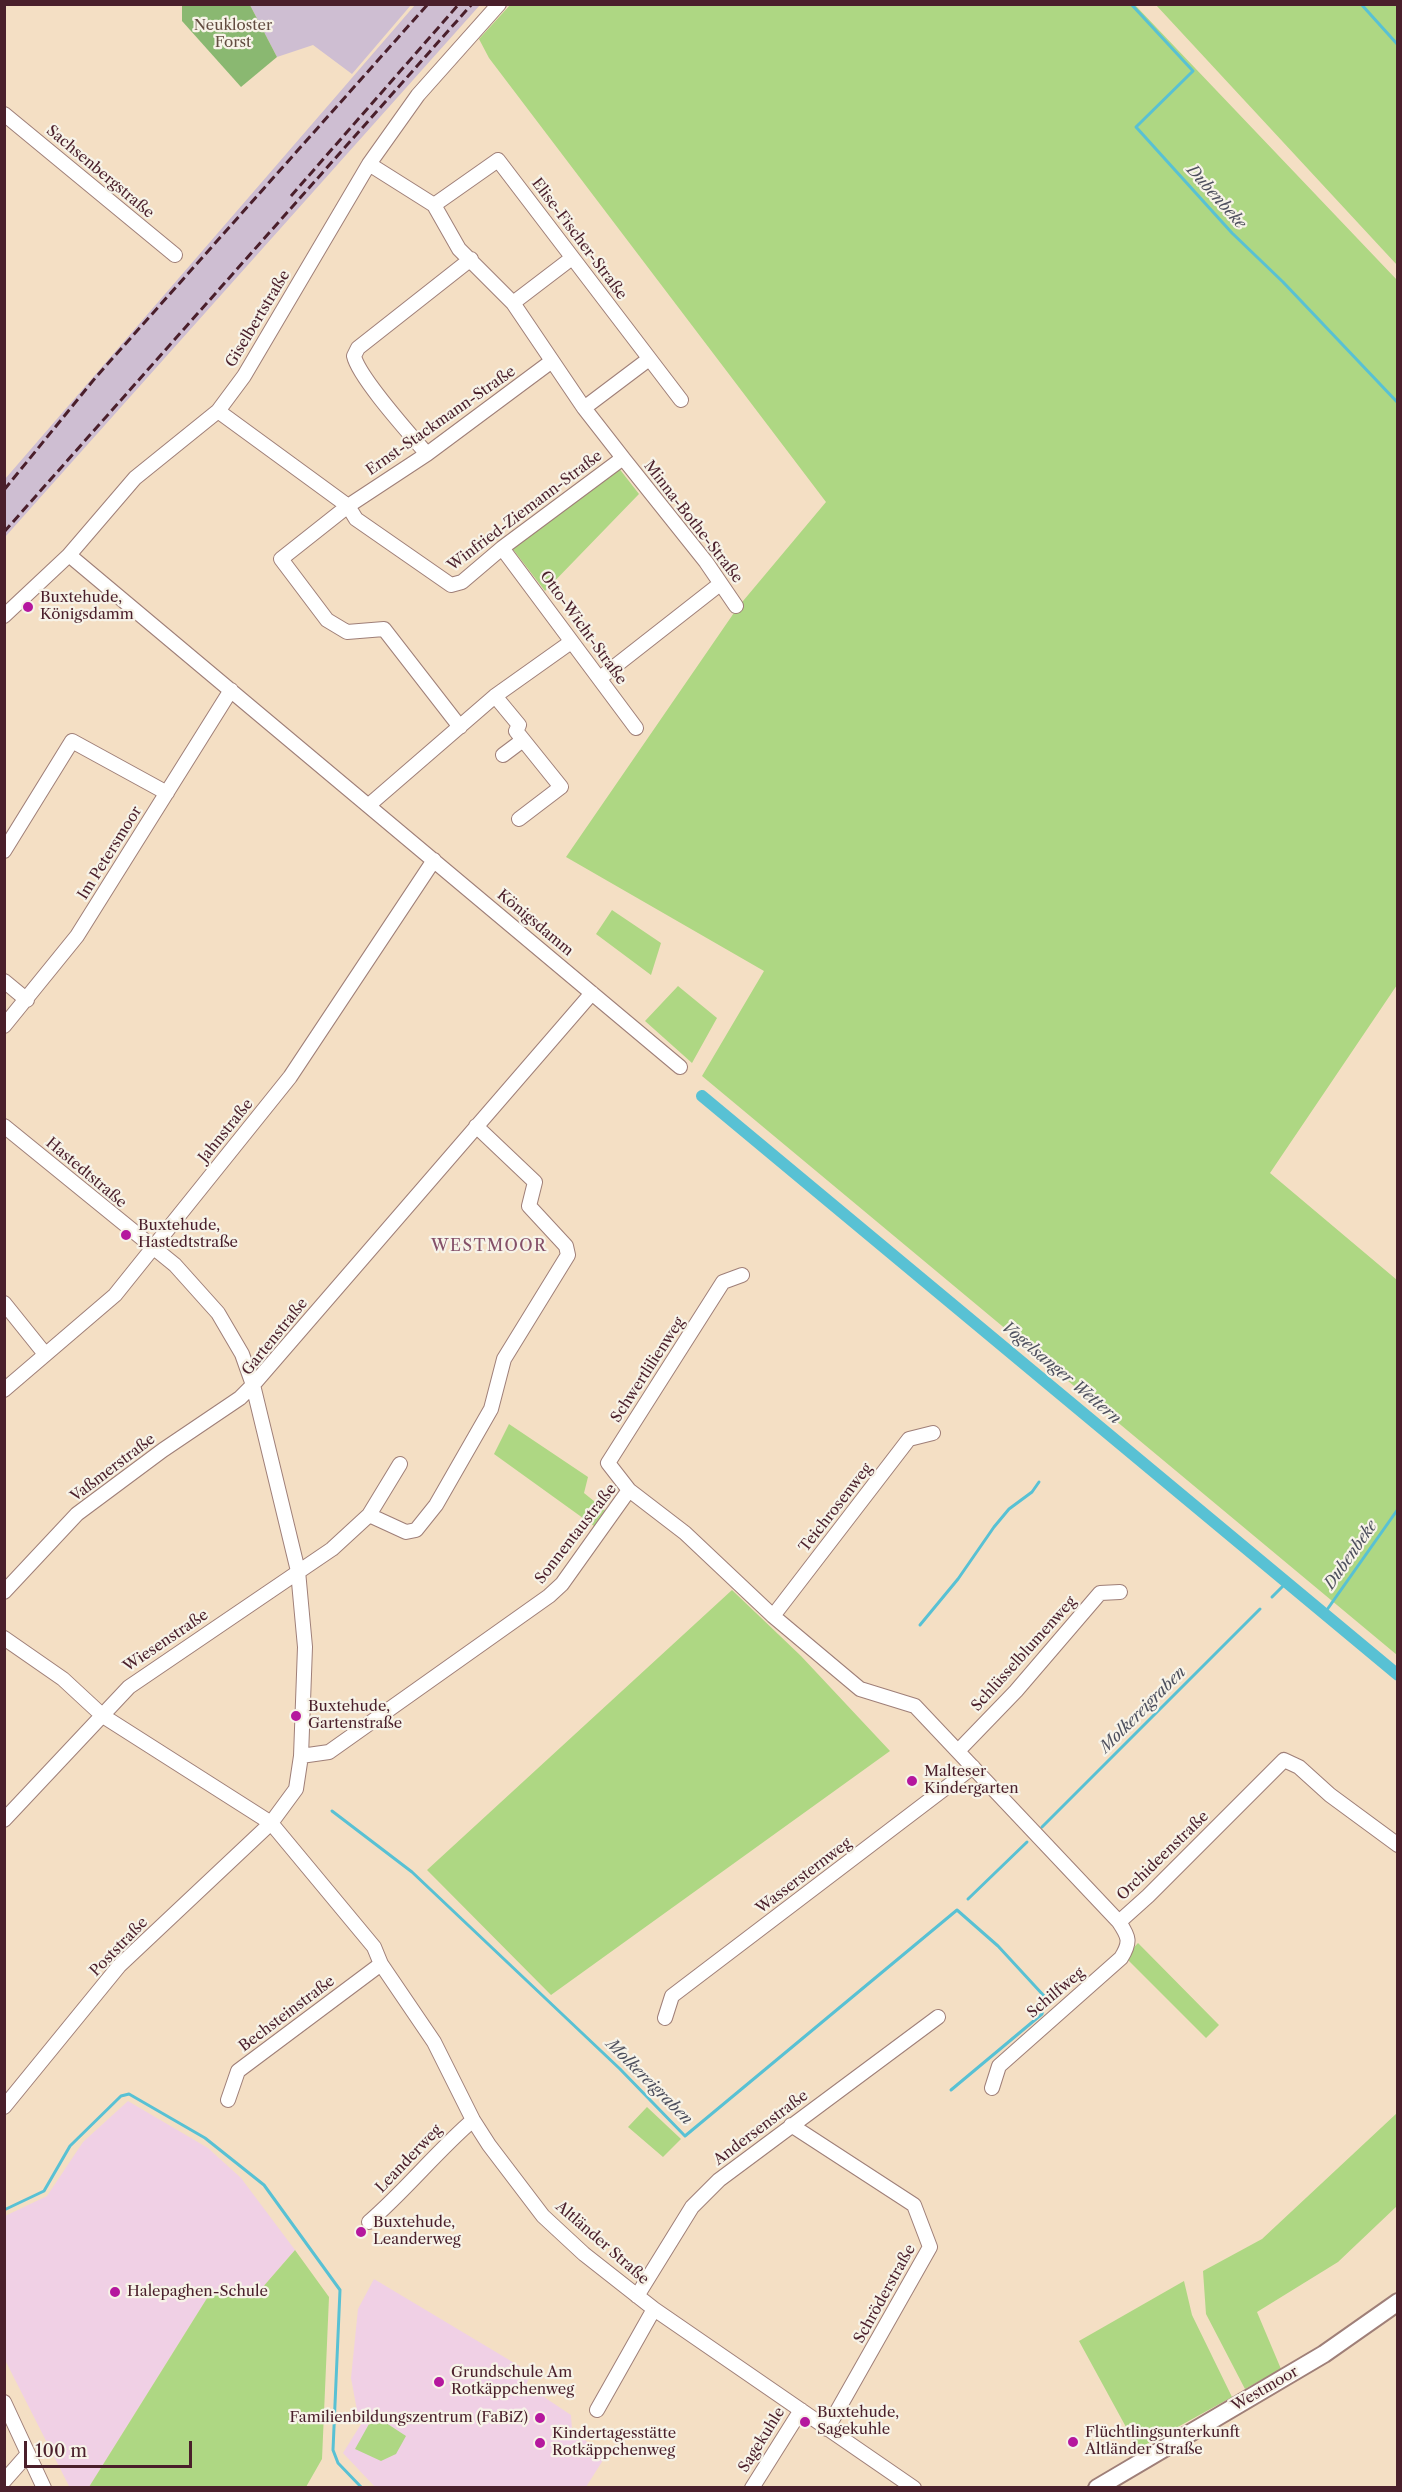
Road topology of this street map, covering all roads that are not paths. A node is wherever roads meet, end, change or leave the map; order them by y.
1 (499, 4) edge
2 (4, 114) edge
3 (369, 164) junction
4 (434, 205) junction
5 (175, 255) dead end
6 (572, 258) junction
7 (471, 259) junction
8 (513, 303) junction
9 (649, 359) junction
10 (552, 361) junction
11 (681, 400) dead end
12 (584, 408) junction
13 (218, 411) junction
14 (427, 454) junction
15 (623, 458) junction
16 (348, 506) junction
17 (502, 548) junction
18 (69, 555) junction
19 (720, 584) junction
20 (736, 606) dead end
21 (4, 616) edge
22 (570, 642) junction
23 (600, 678) junction
24 (231, 690) junction
25 (495, 696) junction
26 (460, 727) junction
27 (636, 728) dead end
28 (523, 740) junction
29 (503, 755) dead end
30 (167, 793) junction
31 (369, 805) junction
32 (519, 819) dead end
33 (4, 851) edge
34 (434, 860) junction
35 (4, 981) edge
36 (592, 993) junction
37 (27, 1000) junction
38 (4, 1026) edge
39 (680, 1067) dead end
40 (4, 1126) edge
41 (476, 1126) junction
42 (152, 1248) junction
43 (742, 1275) dead end
44 (4, 1303) edge
45 (45, 1354) junction
46 (253, 1385) junction
47 (4, 1390) edge
48 (933, 1434) dead end
49 (400, 1464) dead end
50 (630, 1490) junction
51 (369, 1515) junction
52 (298, 1571) junction
53 (4, 1592) edge
54 (1120, 1592) dead end
55 (773, 1617) junction
56 (4, 1638) edge
57 (920, 1711) joint
58 (103, 1716) junction
59 (958, 1751) junction
60 (301, 1756) junction
61 (973, 1767) junction
62 (4, 1820) edge
63 (271, 1823) junction
64 (1398, 1845) edge
65 (1119, 1922) junction
66 (381, 1964) junction
67 (938, 2017) dead end
68 (665, 2018) dead end
69 (992, 2088) dead end
70 (228, 2100) dead end
71 (4, 2107) edge
72 (473, 2120) junction
73 (791, 2126) junction
74 (369, 2222) dead end
75 (637, 2296) junction
76 (1398, 2302) edge
77 (654, 2309) junction
78 (4, 2402) edge
79 (597, 2410) dead end
80 (801, 2410) junction
81 (827, 2428) junction
82 (27, 2455) junction
83 (4, 2481) edge
84 (44, 2487) edge
85 (752, 2487) edge
86 (914, 2487) edge
87 (1097, 2487) edge

1 - 3 street, Giselbertstraße
2 - 5 street, Sachsenbergstraße
3 - 4 street, Winfried-Ziemann-Straße
3 - 13 street, Giselbertstraße
4 - 6 street, Elise-Fischer-Straße
4 - 7 street, Winfried-Ziemann-Straße
6 - 8 street
6 - 9 street, Elise-Fischer-Straße
7 - 8 street, Winfried-Ziemann-Straße
7 - 14 street
8 - 10 street, Winfried-Ziemann-Straße
9 - 11 street, Elise-Fischer-Straße
9 - 12 street
10 - 12 street, Winfried-Ziemann-Straße
10 - 14 street, Ernst-Stackmann-Straße
12 - 15 street, Winfried-Ziemann-Straße
13 - 16 street, Winfried-Ziemann-Straße
13 - 18 street, Giselbertstraße
14 - 16 street, Ernst-Stackmann-Straße
15 - 17 street, Winfried-Ziemann-Straße
15 - 19 street, Minna-Bothe-Straße
16 - 17 street, Winfried-Ziemann-Straße
16 - 26 street, Ernst-Stackmann-Straße
17 - 22 street, Otto-Wicht-Straße
18 - 21 street, Giselbertstraße
18 - 24 street, Königsdamm
19 - 20 street, Minna-Bothe-Straße
19 - 23 street
22 - 23 street, Otto-Wicht-Straße
22 - 25 street
23 - 27 street, Otto-Wicht-Straße
24 - 30 street, Im Petersmoor
24 - 31 street, Königsdamm
25 - 26 street
25 - 28 street
26 - 31 street
28 - 29 street
28 - 32 street
30 - 33 street
30 - 37 street, Im Petersmoor
31 - 34 street, Königsdamm
34 - 36 street, Königsdamm
34 - 42 street, Jahnstraße
35 - 37 street
36 - 39 street, Königsdamm
36 - 41 street, Gartenstraße
37 - 38 street, Im Petersmoor
40 - 42 street, Hastedtstraße
41 - 46 street, Gartenstraße
41 - 51 street
42 - 45 street, Jahnstraße
42 - 46 street, Hastedtstraße
43 - 50 street, Schwertlilienweg
44 - 45 street
45 - 47 street, Jahnstraße
46 - 52 street, Gartenstraße
46 - 53 street, Vaßmerstraße
48 - 55 street, Teichrosenweg
49 - 51 street, Wiesenstraße
50 - 55 street, Sonnentaustraße
50 - 60 street, Sonnentaustraße
51 - 52 street, Wiesenstraße
52 - 58 street, Wiesenstraße
52 - 60 street, Gartenstraße
54 - 59 street, Schlüsselblumenweg
55 - 57 street, Sonnentaustraße
56 - 58 street, Altländer Straße
57 - 59 street, Orchideenstraße
58 - 62 street, Wiesenstraße
58 - 63 street, Altländer Straße
59 - 61 street, Orchideenstraße
60 - 63 street, Gartenstraße
61 - 65 street, Orchideenstraße
61 - 68 street, Wassersternweg
63 - 66 street, Altländer Straße
63 - 71 street, Poststraße
64 - 65 street, Orchideenstraße
65 - 69 street, Schilfweg
66 - 70 street, Bechsteinstraße
66 - 72 street, Altländer Straße
67 - 73 street, Andersenstraße
72 - 74 street, Leanderweg
72 - 75 street, Altländer Straße
73 - 75 street, Andersenstraße
73 - 81 street, Schröderstraße
75 - 77 street, Altländer Straße
76 - 87 street, Westmoor
77 - 79 street
77 - 80 street, Altländer Straße
78 - 82 street
80 - 81 street, Altländer Straße
80 - 85 street, Sagekuhle
81 - 86 street, Altländer Straße
82 - 83 street
82 - 84 street

